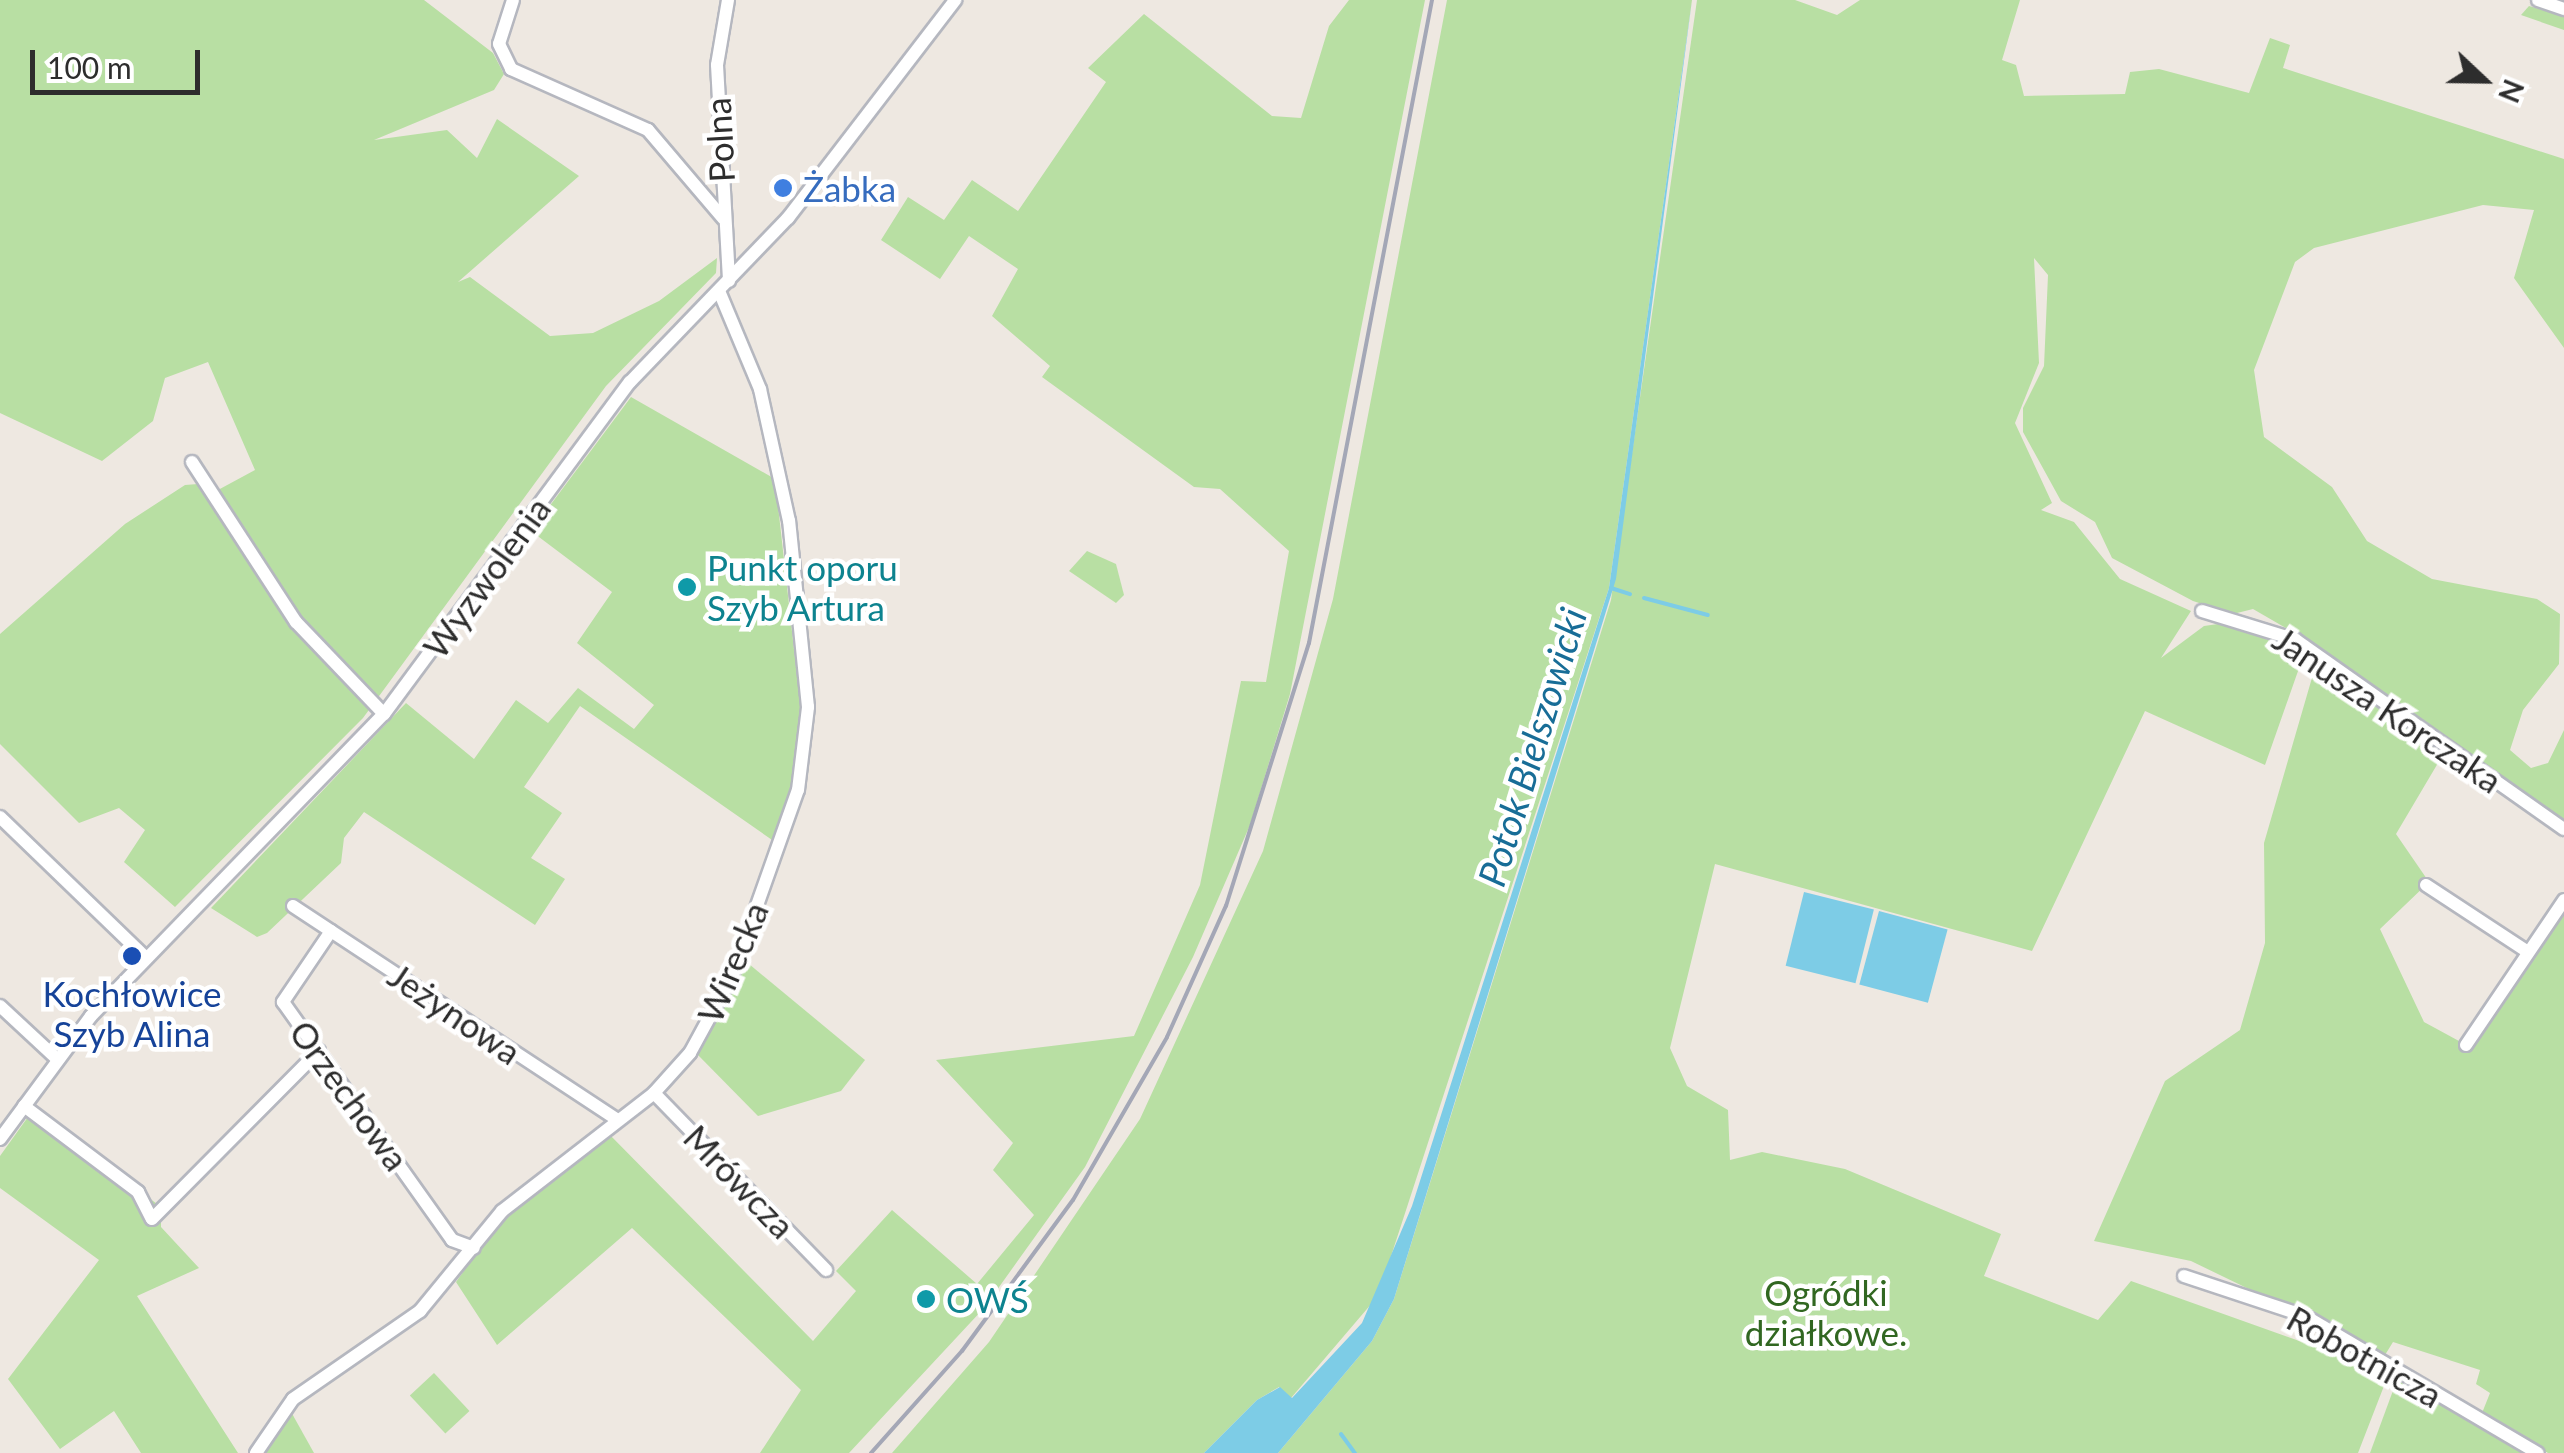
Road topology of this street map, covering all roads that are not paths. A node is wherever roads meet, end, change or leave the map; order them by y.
1 (512, 0) edge
2 (728, 0) edge
3 (956, 0) edge
4 (2538, 0) edge
5 (2564, 9) edge
6 (722, 218) junction
7 (724, 286) junction
8 (192, 462) dead end
9 (2202, 611) dead end
10 (384, 714) junction
11 (0, 817) edge
12 (2564, 829) edge
13 (2426, 886) dead end
14 (2564, 900) edge
15 (293, 906) dead end
16 (331, 931) junction
17 (2528, 952) junction
18 (146, 958) junction
19 (0, 1006) edge
20 (2466, 1045) dead end
21 (319, 1051) junction
22 (57, 1059) junction
23 (654, 1092) junction
24 (24, 1106) junction
25 (617, 1120) junction
26 (0, 1139) edge
27 (474, 1248) junction
28 (826, 1270) dead end
29 (2184, 1276) dead end
30 (256, 1453) edge
31 (2538, 1453) edge

1 - 6 street
2 - 6 street, Polna
3 - 7 street, Wyzwolenia
4 - 5 street
6 - 7 street, Polna
7 - 10 street, Wyzwolenia
7 - 23 street, Wirecka
8 - 10 street
9 - 12 street, Janusza Korczaka
10 - 18 street, Wyzwolenia
11 - 18 street
13 - 17 street
14 - 17 street
15 - 16 street, Jeżynowa
16 - 21 street, Orzechowa
16 - 25 street, Jeżynowa
17 - 20 street
18 - 22 street, Wyzwolenia
19 - 22 street
21 - 24 street
21 - 27 street, Orzechowa
22 - 24 street, Wyzwolenia
23 - 25 street, Wirecka
23 - 28 street, Mrówcza
24 - 26 street, Wyzwolenia
25 - 27 street, Wirecka
27 - 30 street, Wirecka
29 - 31 street, Robotnicza

